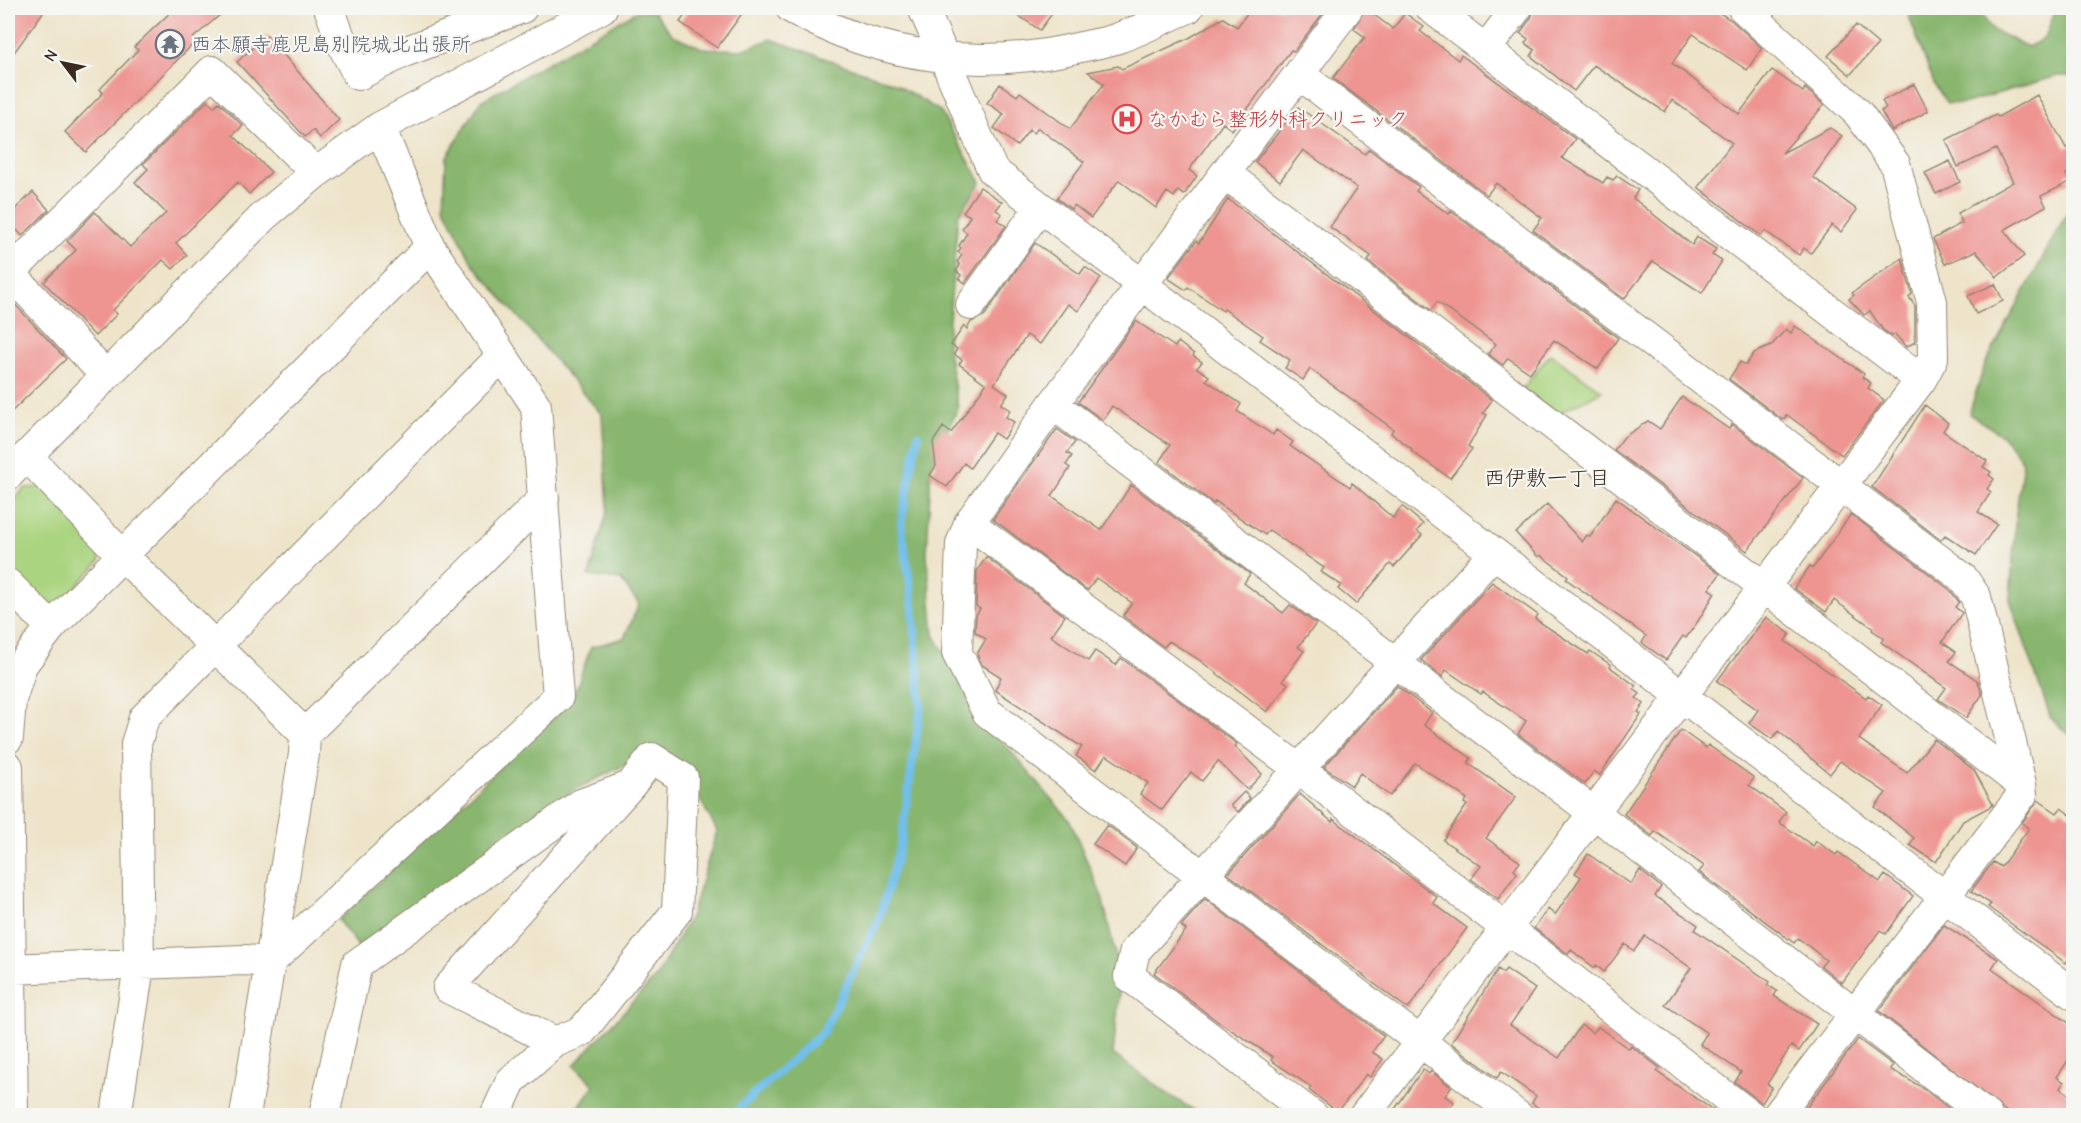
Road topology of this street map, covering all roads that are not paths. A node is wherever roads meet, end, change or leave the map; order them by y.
1 (329, 8) edge
2 (522, 8) edge
3 (602, 8) edge
4 (791, 8) edge
5 (923, 8) edge
6 (1188, 8) edge
7 (1348, 8) edge
8 (1431, 8) edge
9 (1517, 8) edge
10 (1743, 8) edge
11 (1486, 49) junction
12 (946, 59) junction
13 (1299, 74) junction
14 (380, 127) junction
15 (315, 173) junction
16 (1226, 174) junction
17 (1040, 207) junction
18 (430, 247) junction
19 (9, 274) edge
20 (1142, 284) junction
21 (971, 305) dead end
22 (502, 356) junction
23 (106, 376) junction
24 (1921, 380) junction
25 (1053, 404) junction
26 (17, 466) edge
27 (1843, 486) junction
28 (544, 498) junction
29 (969, 523) junction
30 (1494, 553) junction
31 (122, 554) junction
32 (8, 584) edge
33 (1766, 588) junction
34 (51, 627) junction
35 (216, 645) junction
36 (1394, 664) junction
37 (1683, 697) junction
38 (305, 735) junction
39 (8, 738) edge
40 (8, 766) edge
41 (1299, 769) junction
42 (2021, 784) junction
43 (630, 786) junction
44 (1594, 813) junction
45 (1202, 875) junction
46 (1943, 897) junction
47 (1505, 929) junction
48 (270, 962) junction
49 (140, 966) junction
50 (9, 969) edge
51 (2073, 995) edge
52 (1854, 1015) junction
53 (1421, 1041) junction
54 (555, 1042) junction
55 (13, 1116) edge
56 (116, 1116) edge
57 (245, 1116) edge
58 (324, 1116) edge
59 (495, 1116) edge
60 (1313, 1116) edge
61 (1364, 1116) edge
62 (1518, 1116) edge
63 (1751, 1116) edge
64 (1778, 1116) edge
65 (1987, 1116) edge

1 - 2 street
3 - 14 street
4 - 12 street
5 - 12 street
6 - 12 street
7 - 13 street
8 - 11 street
9 - 11 street
10 - 24 street
11 - 24 street
12 - 17 street
13 - 16 street
13 - 27 street
14 - 15 street
14 - 18 street
15 - 19 street
15 - 23 street
16 - 20 street
16 - 33 street
17 - 20 street
17 - 21 street
18 - 22 street
18 - 31 street
19 - 23 street
20 - 25 street
20 - 30 street
22 - 28 street
22 - 35 street
23 - 26 street
24 - 27 street
25 - 29 street
25 - 36 street
26 - 31 street
27 - 33 street
27 - 42 street
28 - 38 street
28 - 48 street
29 - 41 street
29 - 45 street
30 - 36 street
30 - 37 street
31 - 34 street
31 - 35 street
32 - 34 street
33 - 37 street
33 - 42 street
34 - 39 street
35 - 38 street
35 - 49 street
36 - 41 street
36 - 44 street
37 - 44 street
37 - 46 street
38 - 48 street
40 - 50 street
41 - 45 street
41 - 47 street
42 - 46 street
43 - 54 street
43 - 54 street
43 - 58 street
44 - 47 street
44 - 52 street
45 - 53 street
45 - 60 street
46 - 51 street
46 - 52 street
47 - 53 street
47 - 63 street
48 - 49 street
48 - 57 street
49 - 50 street
49 - 56 street
50 - 55 street
52 - 64 street
52 - 65 street
53 - 61 street
53 - 62 street
54 - 59 street

